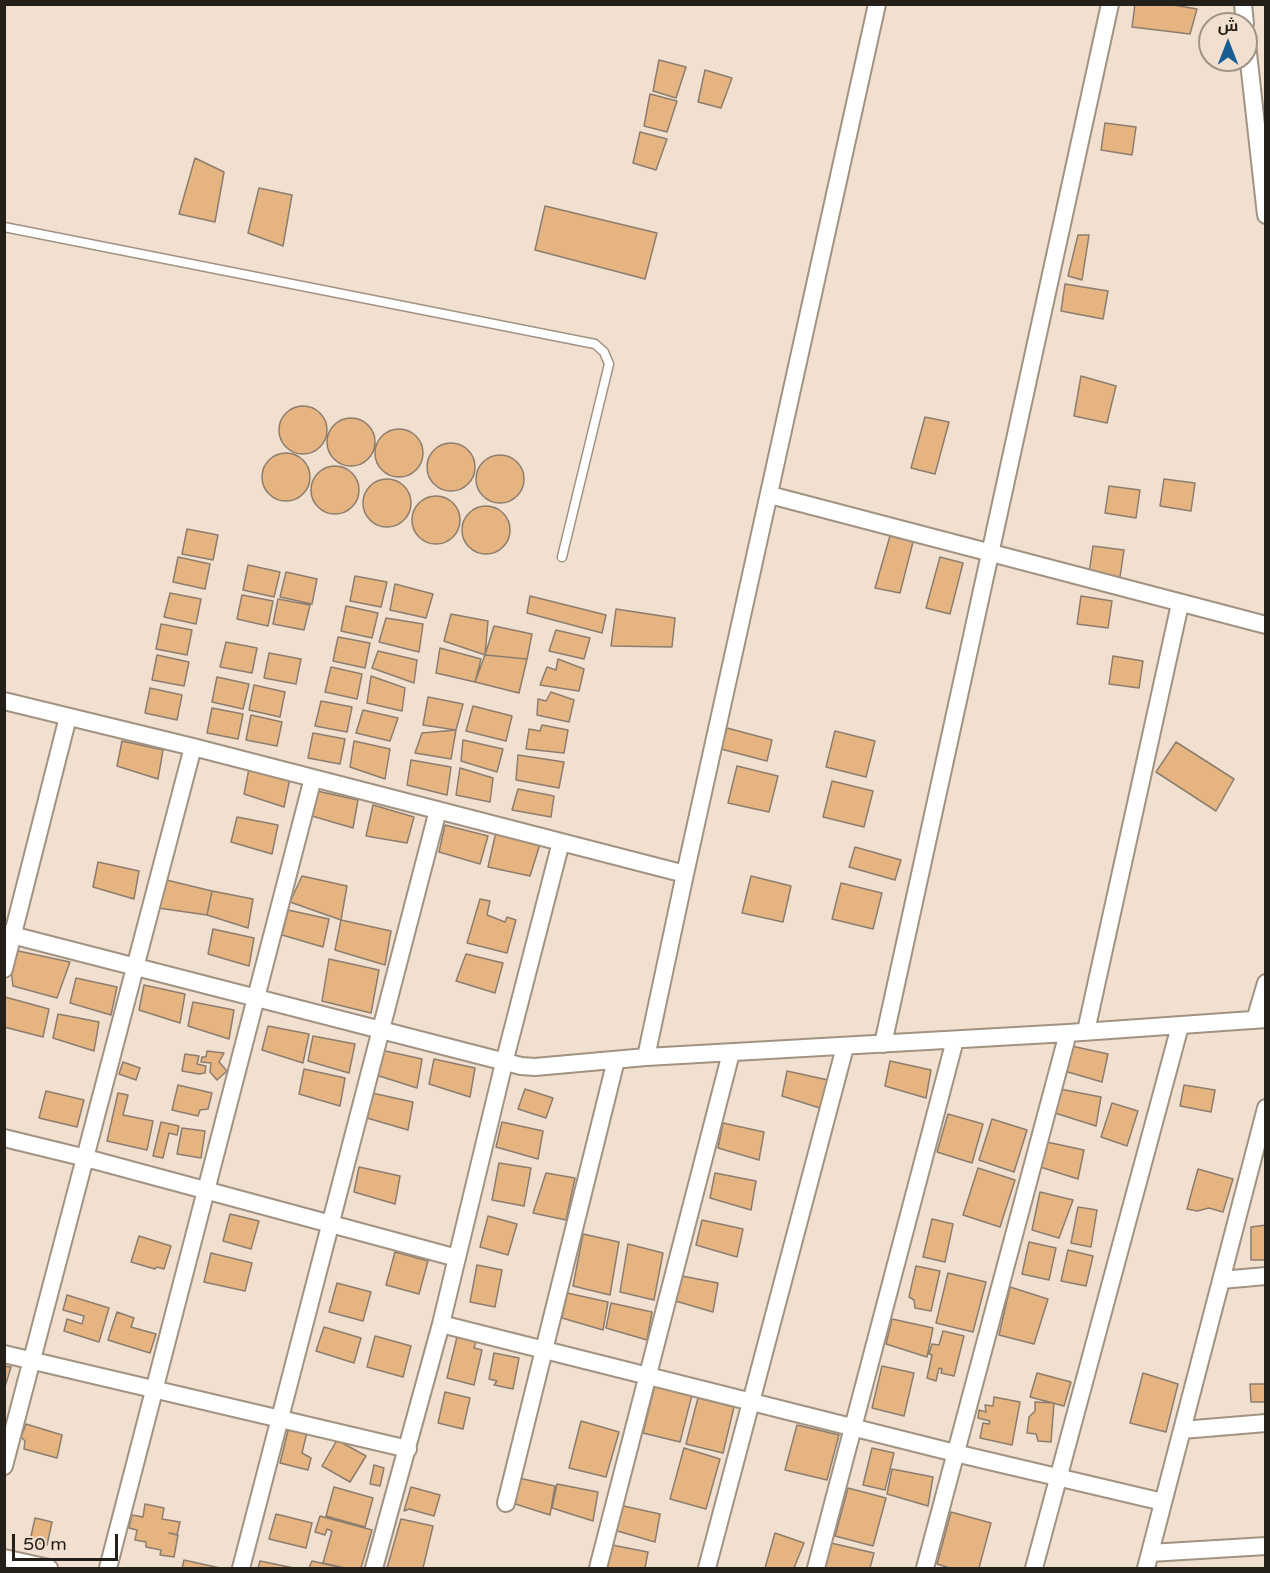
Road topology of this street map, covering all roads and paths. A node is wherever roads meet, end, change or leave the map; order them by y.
1 (877, 4) edge
2 (1110, 4) edge
3 (1250, 72) edge
4 (1266, 216) edge
5 (4, 227) edge
6 (770, 495) junction
7 (990, 551) junction
8 (562, 557) dead end
9 (1180, 604) junction
10 (1266, 625) edge
11 (4, 701) edge
12 (68, 717) junction
13 (192, 747) junction
14 (314, 778) junction
15 (438, 810) junction
16 (561, 842) junction
17 (685, 874) junction
18 (8, 934) edge
19 (135, 966) junction
20 (4, 969) edge
21 (1266, 983) edge
22 (256, 998) junction
23 (1260, 1020) edge
24 (1180, 1026) junction
25 (381, 1030) junction
26 (1086, 1031) junction
27 (1068, 1033) junction
28 (955, 1040) junction
29 (883, 1044) junction
30 (845, 1047) junction
31 (731, 1053) junction
32 (646, 1058) junction
33 (616, 1060) junction
34 (504, 1063) junction
35 (1266, 1108) edge
36 (4, 1138) edge
37 (86, 1158) junction
38 (1259, 1160) edge
39 (207, 1191) junction
40 (331, 1224) junction
41 (457, 1258) junction
42 (1266, 1276) edge
43 (1221, 1280) junction
44 (441, 1324) junction
45 (544, 1349) junction
46 (4, 1354) edge
47 (32, 1360) junction
48 (648, 1376) junction
49 (155, 1389) junction
50 (751, 1401) junction
51 (280, 1418) junction
52 (1266, 1423) edge
53 (853, 1427) junction
54 (1182, 1430) junction
55 (408, 1449) junction
56 (955, 1454) junction
57 (4, 1466) edge
58 (1059, 1478) junction
59 (1163, 1502) junction
60 (506, 1503) dead end
61 (1266, 1546) edge
62 (4, 1558) edge
63 (1148, 1561) edge
64 (49, 1569) edge
65 (108, 1569) edge
66 (241, 1569) edge
67 (374, 1569) edge
68 (598, 1569) edge
69 (707, 1569) edge
70 (816, 1569) edge
71 (925, 1569) edge
72 (1034, 1569) edge

1 - 6 street
2 - 7 street
3 - 4 street
5 - 8 lane
6 - 7 street
6 - 17 street
7 - 9 street
7 - 29 street
9 - 10 street
9 - 26 street
11 - 12 street
12 - 13 street
12 - 18 street
13 - 14 street
13 - 19 street
14 - 15 street
14 - 22 street
15 - 16 street
15 - 25 street
16 - 17 street
16 - 34 street
17 - 32 street
18 - 19 street
18 - 20 street
19 - 22 street
19 - 37 street
21 - 23 street
22 - 25 street
22 - 39 street
23 - 24 street
24 - 26 street
24 - 58 street
25 - 34 street
25 - 40 street
26 - 27 street
27 - 28 street
27 - 56 street
28 - 29 street
28 - 53 street
29 - 30 street
30 - 31 street
30 - 50 street
31 - 32 street
31 - 48 street
32 - 33 street
33 - 34 street
33 - 45 street
34 - 41 street
35 - 38 street
36 - 37 street
37 - 39 street
37 - 47 street
38 - 43 street
39 - 40 street
39 - 49 street
40 - 41 street
40 - 51 street
41 - 44 street
42 - 43 street
43 - 54 street
44 - 45 street
44 - 55 street
45 - 48 street
45 - 60 street
46 - 47 street
47 - 49 street
47 - 57 street
48 - 50 street
48 - 68 street
49 - 51 street
49 - 65 street
50 - 53 street
50 - 69 street
51 - 55 street
51 - 66 street
52 - 54 street
53 - 56 street
53 - 70 street
54 - 59 street
55 - 67 street
56 - 58 street
56 - 71 street
58 - 59 street
58 - 72 street
59 - 63 street
61 - 63 street
62 - 64 street

